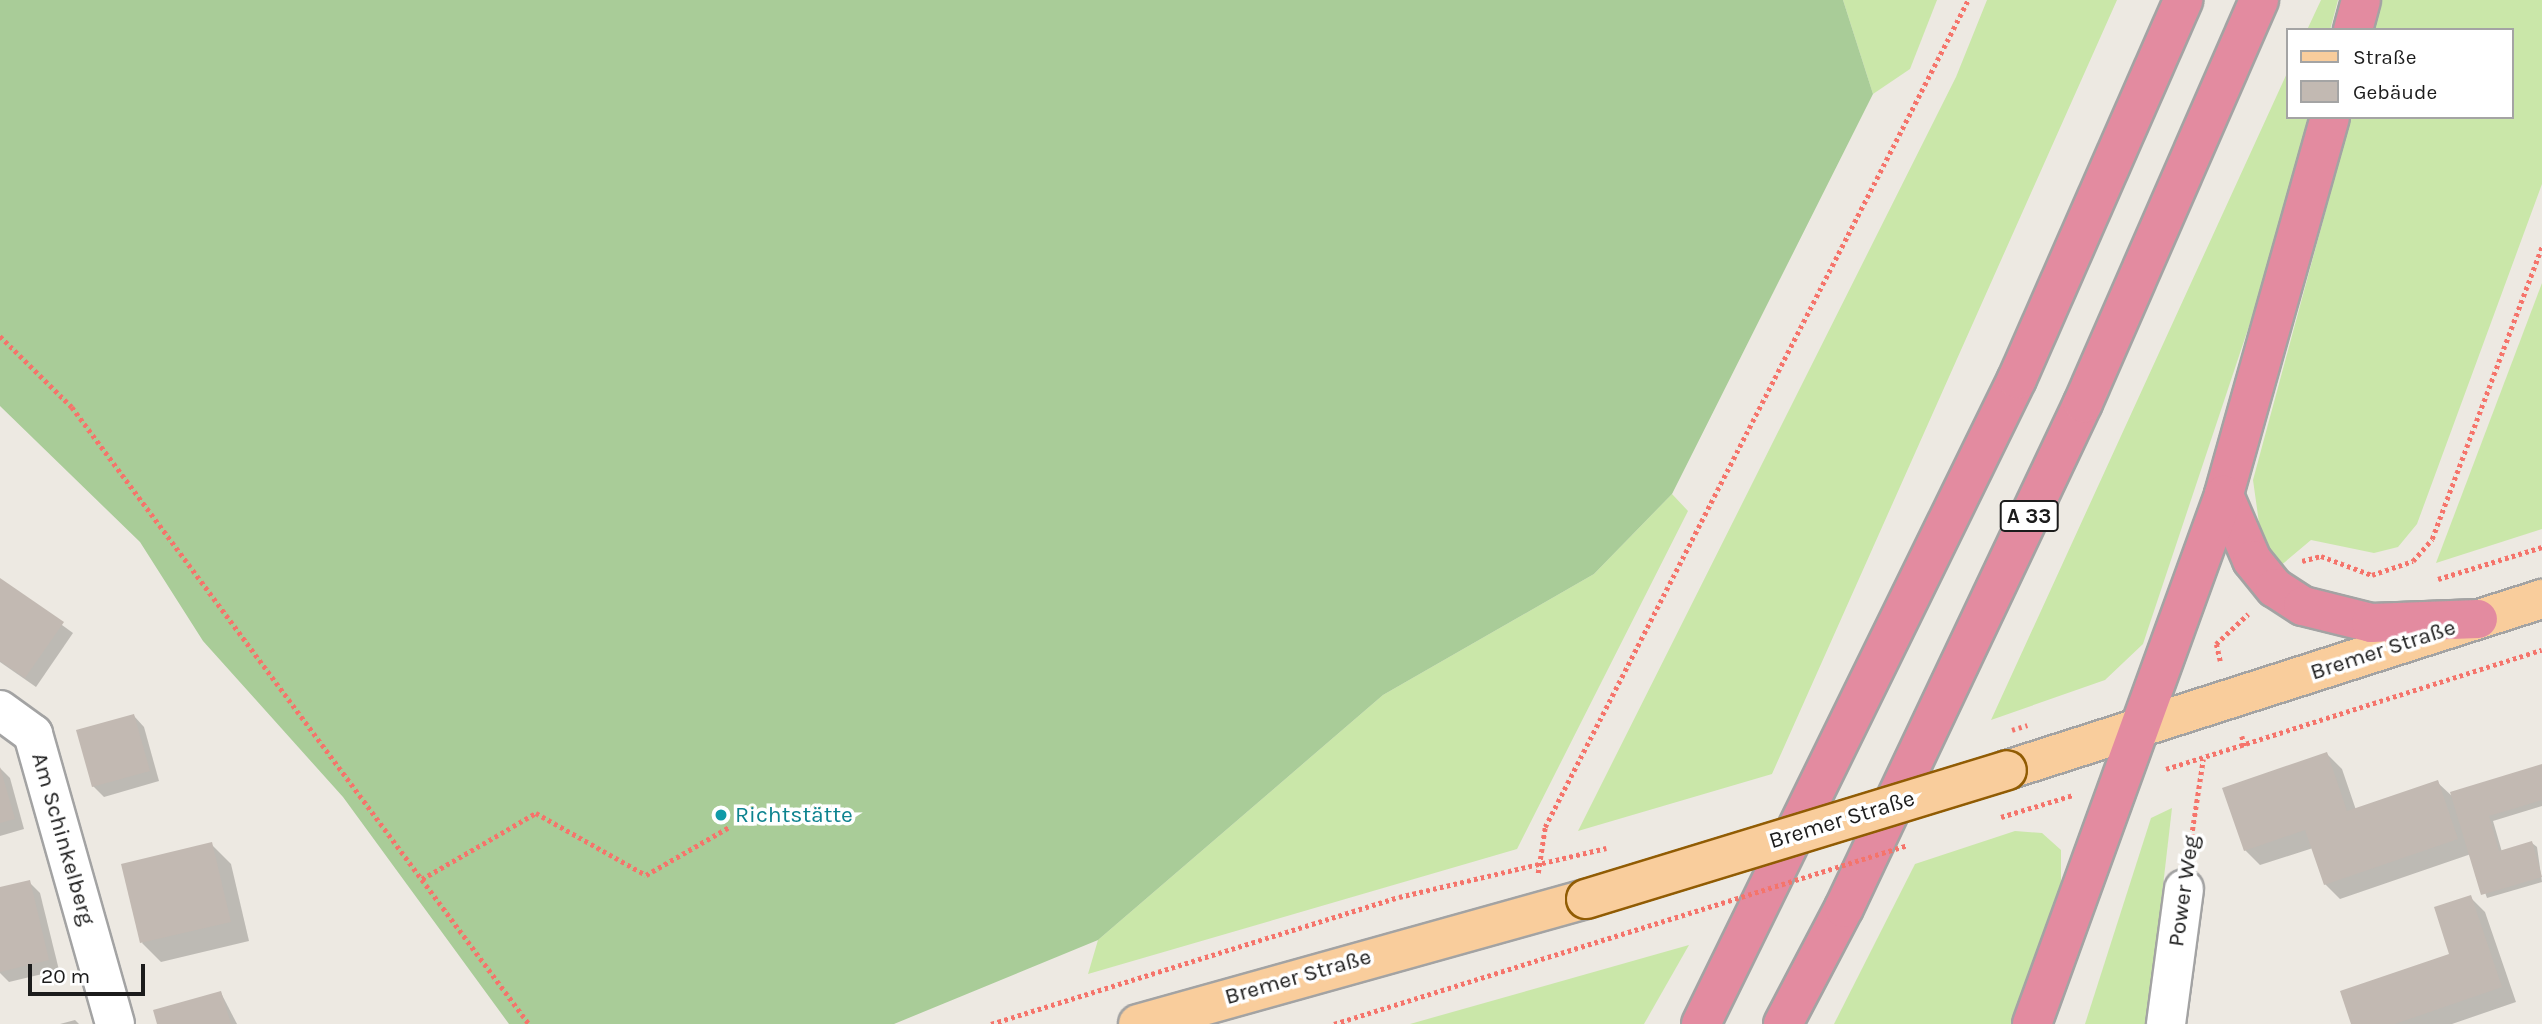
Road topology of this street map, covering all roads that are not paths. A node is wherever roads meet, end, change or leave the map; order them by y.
1 (2183, 0) edge
2 (2259, 0) edge
3 (2361, 0) edge
4 (2354, 28) edge
5 (2329, 119) edge
6 (2224, 495) junction
7 (2542, 598) edge
8 (2479, 619) junction
9 (0, 710) edge
10 (2135, 732) junction
11 (2184, 889) road end
12 (115, 1024) edge
13 (1138, 1024) edge
14 (1701, 1024) edge
15 (1783, 1024) edge
16 (2032, 1024) edge
17 (2166, 1024) edge

1 - 14 highway
2 - 15 highway, A 33
3 - 4 highway
5 - 6 highway
6 - 8 highway
6 - 10 highway
7 - 8 main road, Bremer Straße
8 - 10 main road, Bremer Straße
9 - 12 street, Am Schinkelberg
10 - 13 main road, Bremer Straße, bridge
10 - 16 highway
11 - 17 street, Power Weg

